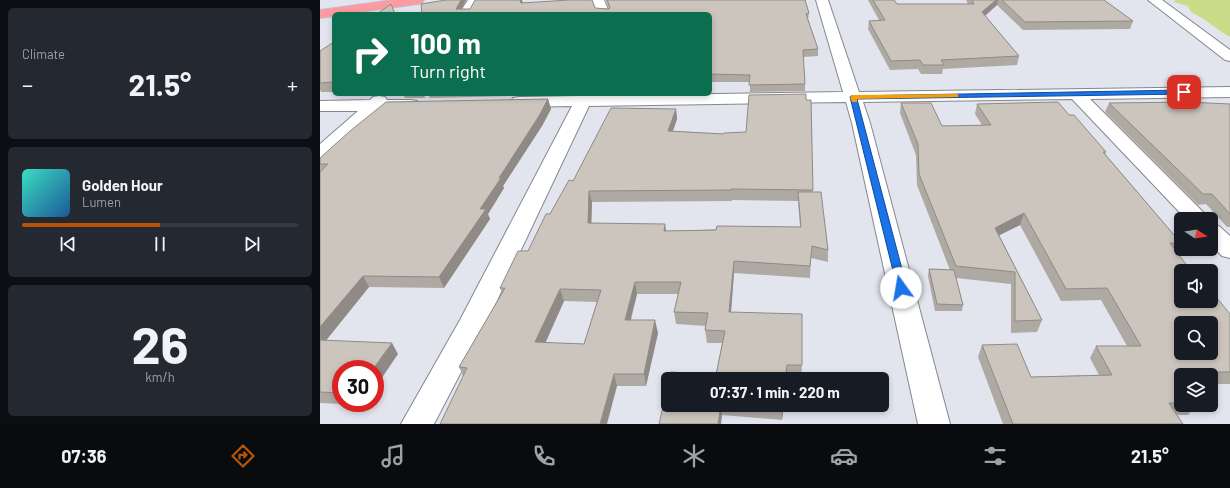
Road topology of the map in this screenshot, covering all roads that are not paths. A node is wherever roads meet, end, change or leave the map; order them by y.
1 (474, 0) edge
2 (598, 0) edge
3 (822, 0) edge
4 (1154, 0) edge
5 (418, 2) edge
6 (433, 3) edge
7 (336, 12) edge
8 (368, 12) edge
9 (466, 12) edge
10 (603, 12) edge
11 (332, 13) edge
12 (320, 14) edge
13 (332, 18) edge
14 (320, 20) edge
15 (1230, 58) edge
16 (1230, 92) edge
17 (1076, 94) junction
18 (385, 96) edge
19 (586, 97) edge
20 (853, 97) junction
21 (506, 102) edge
22 (428, 104) edge
23 (320, 106) edge
24 (374, 106) junction
25 (320, 154) edge
26 (1192, 212) edge
27 (417, 424) edge
28 (934, 424) edge

1 - 9 street
2 - 10 street
3 - 20 street
4 - 15 street
5 - 6 highway
5 - 7 highway
5 - 8 highway
11 - 12 highway
13 - 14 highway
16 - 17 street
17 - 20 street
17 - 26 street
18 - 24 street
19 - 20 street
19 - 21 street
19 - 27 street
20 - 28 street
22 - 24 street
23 - 24 street
24 - 25 street

